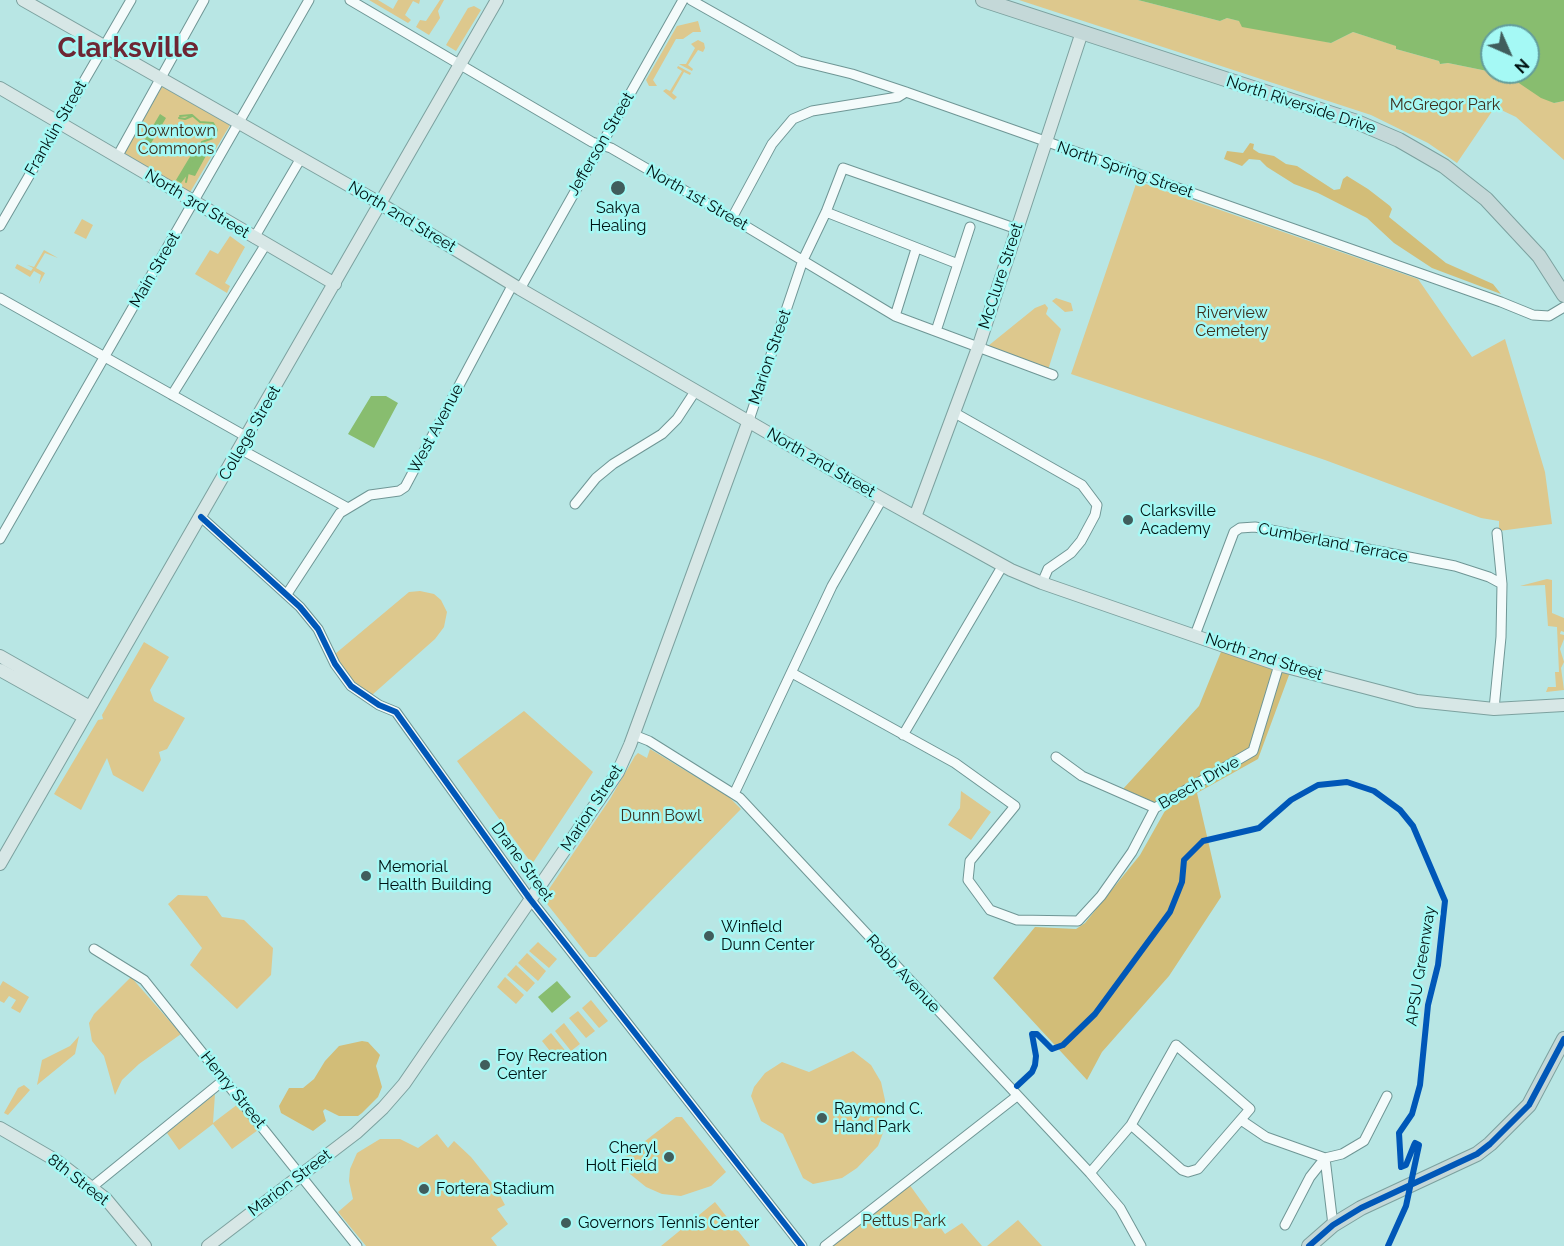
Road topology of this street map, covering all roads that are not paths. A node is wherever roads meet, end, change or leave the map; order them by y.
1 (23, 0) edge
2 (131, 0) edge
3 (204, 0) edge
4 (309, 0) edge
5 (350, 0) edge
6 (497, 0) edge
7 (683, 0) edge
8 (691, 0) edge
9 (984, 0) edge
10 (1082, 32) junction
11 (104, 46) junction
12 (459, 65) junction
13 (160, 78) junction
14 (0, 88) edge
15 (906, 92) junction
16 (59, 122) junction
17 (238, 123) junction
18 (1045, 142) junction
19 (600, 145) junction
20 (117, 156) junction
21 (301, 158) junction
22 (193, 202) junction
23 (379, 204) junction
24 (826, 212) junction
25 (732, 218) junction
26 (0, 226) edge
27 (970, 227) dead end
28 (1017, 229) junction
29 (254, 238) junction
30 (266, 244) junction
31 (916, 249) junction
32 (803, 260) junction
33 (958, 264) junction
34 (335, 284) junction
35 (517, 286) junction
36 (1564, 296) edge
37 (0, 298) edge
38 (1564, 307) edge
39 (895, 316) junction
40 (936, 332) junction
41 (979, 345) junction
42 (105, 357) junction
43 (1053, 375) dead end
44 (696, 390) junction
45 (172, 395) junction
46 (955, 413) junction
47 (749, 420) junction
48 (247, 437) junction
49 (240, 449) junction
50 (882, 499) junction
51 (575, 504) dead end
52 (348, 508) junction
53 (201, 517) junction
54 (915, 517) junction
55 (1497, 533) dead end
56 (0, 539) edge
57 (1003, 565) junction
58 (1042, 583) junction
59 (1502, 584) junction
60 (287, 594) junction
61 (1195, 635) junction
62 (0, 656) edge
63 (1279, 666) junction
64 (0, 670) edge
65 (792, 673) junction
66 (1564, 705) edge
67 (1494, 709) junction
68 (87, 712) junction
69 (634, 735) junction
70 (903, 735) junction
71 (1056, 757) dead end
72 (734, 794) junction
73 (1155, 808) junction
74 (0, 864) edge
75 (530, 899) junction
76 (94, 949) dead end
77 (1564, 1039) edge
78 (225, 1079) junction
79 (1017, 1096) junction
80 (1387, 1096) dead end
81 (1240, 1120) junction
82 (1131, 1125) junction
83 (0, 1128) edge
84 (1325, 1158) junction
85 (1090, 1173) junction
86 (301, 1175) junction
87 (92, 1187) junction
88 (1333, 1225) junction
89 (1285, 1226) dead end
90 (145, 1246) edge
91 (208, 1246) edge
92 (357, 1246) edge
93 (802, 1246) edge
94 (825, 1246) edge
95 (1141, 1246) edge
96 (1309, 1246) edge

1 - 11 main road, North 2nd Street
2 - 11 street, Franklin Street
3 - 13 street
4 - 17 street, Main Street
5 - 12 street, North 1st Street
6 - 12 main road, College Street
7 - 19 street, Jefferson Street
8 - 15 street, North Spring Street
9 - 10 highway, North Riverside Drive
10 - 18 main road, McClure Street
10 - 36 highway, North Riverside Drive
11 - 13 main road, North 2nd Street
11 - 16 street, Franklin Street
12 - 19 street, North 1st Street
12 - 23 main road, College Street
13 - 17 main road, North 2nd Street
13 - 20 street
14 - 16 main road, North 3rd Street
15 - 18 street, North Spring Street
15 - 25 street
16 - 20 main road, North 3rd Street
16 - 26 street, Franklin Street
17 - 21 main road, North 2nd Street
17 - 22 street, Main Street
18 - 28 main road, McClure Street
18 - 38 street, North Spring Street
19 - 25 street, North 1st Street
19 - 35 street, Jefferson Street
20 - 22 main road, North 3rd Street
21 - 23 main road, North 2nd Street
21 - 29 street
22 - 29 main road, North 3rd Street
22 - 42 street, Main Street
23 - 34 main road, College Street
23 - 35 main road, North 2nd Street
24 - 28 street, Marion Street
24 - 31 street
24 - 32 street, Marion Street
25 - 32 street, North 1st Street
27 - 33 street
28 - 41 main road, McClure Street
29 - 30 main road, North 3rd Street
30 - 34 main road, North 3rd Street
30 - 45 street
31 - 33 street
31 - 39 street
32 - 39 street, North 1st Street
32 - 47 street, Marion Street
33 - 40 street
34 - 48 main road, College Street
35 - 44 main road, North 2nd Street
35 - 52 street, West Avenue
37 - 42 street
39 - 40 street, North 1st Street
40 - 41 street, North 1st Street
41 - 43 street, North 1st Street
41 - 46 main road, McClure Street
42 - 45 street
42 - 56 street, Main Street
44 - 47 main road, North 2nd Street
44 - 51 street
45 - 48 street
46 - 54 main road, McClure Street
46 - 58 street
47 - 50 main road, North 2nd Street
47 - 69 main road, Marion Street
48 - 49 main road, College Street
49 - 52 street
49 - 53 main road, College Street
50 - 54 main road, North 2nd Street
50 - 65 street
52 - 60 street, West Avenue
53 - 60 street, Drane Street
53 - 68 main road, College Street
54 - 57 main road, North 2nd Street
55 - 59 street
57 - 58 main road, North 2nd Street
57 - 70 street
58 - 61 main road, North 2nd Street
59 - 61 street, Cumberland Terrace
59 - 67 street
60 - 75 street, Drane Street
61 - 63 main road, North 2nd Street
62 - 68 main road
63 - 67 main road, North 2nd Street
63 - 73 street, Beech Drive
64 - 68 main road
65 - 70 street
65 - 72 street
66 - 67 main road, North 2nd Street
68 - 74 main road, College Street
69 - 72 street, Robb Avenue
69 - 75 main road, Marion Street
70 - 73 street, Beech Drive
71 - 73 street
72 - 79 street, Robb Avenue
75 - 86 main road, Marion Street
75 - 93 street, Drane Street
76 - 78 street, Henry Street
77 - 88 highway
78 - 86 street, Henry Street
78 - 87 street
79 - 85 street, Robb Avenue
79 - 94 street
80 - 84 street
81 - 82 street
81 - 82 street
81 - 84 street
82 - 85 street
83 - 87 main road, 8th Street
84 - 88 street
84 - 89 street
85 - 95 street, Robb Avenue
86 - 91 main road, Marion Street
86 - 92 street, Henry Street
87 - 90 main road, 8th Street
88 - 96 highway

